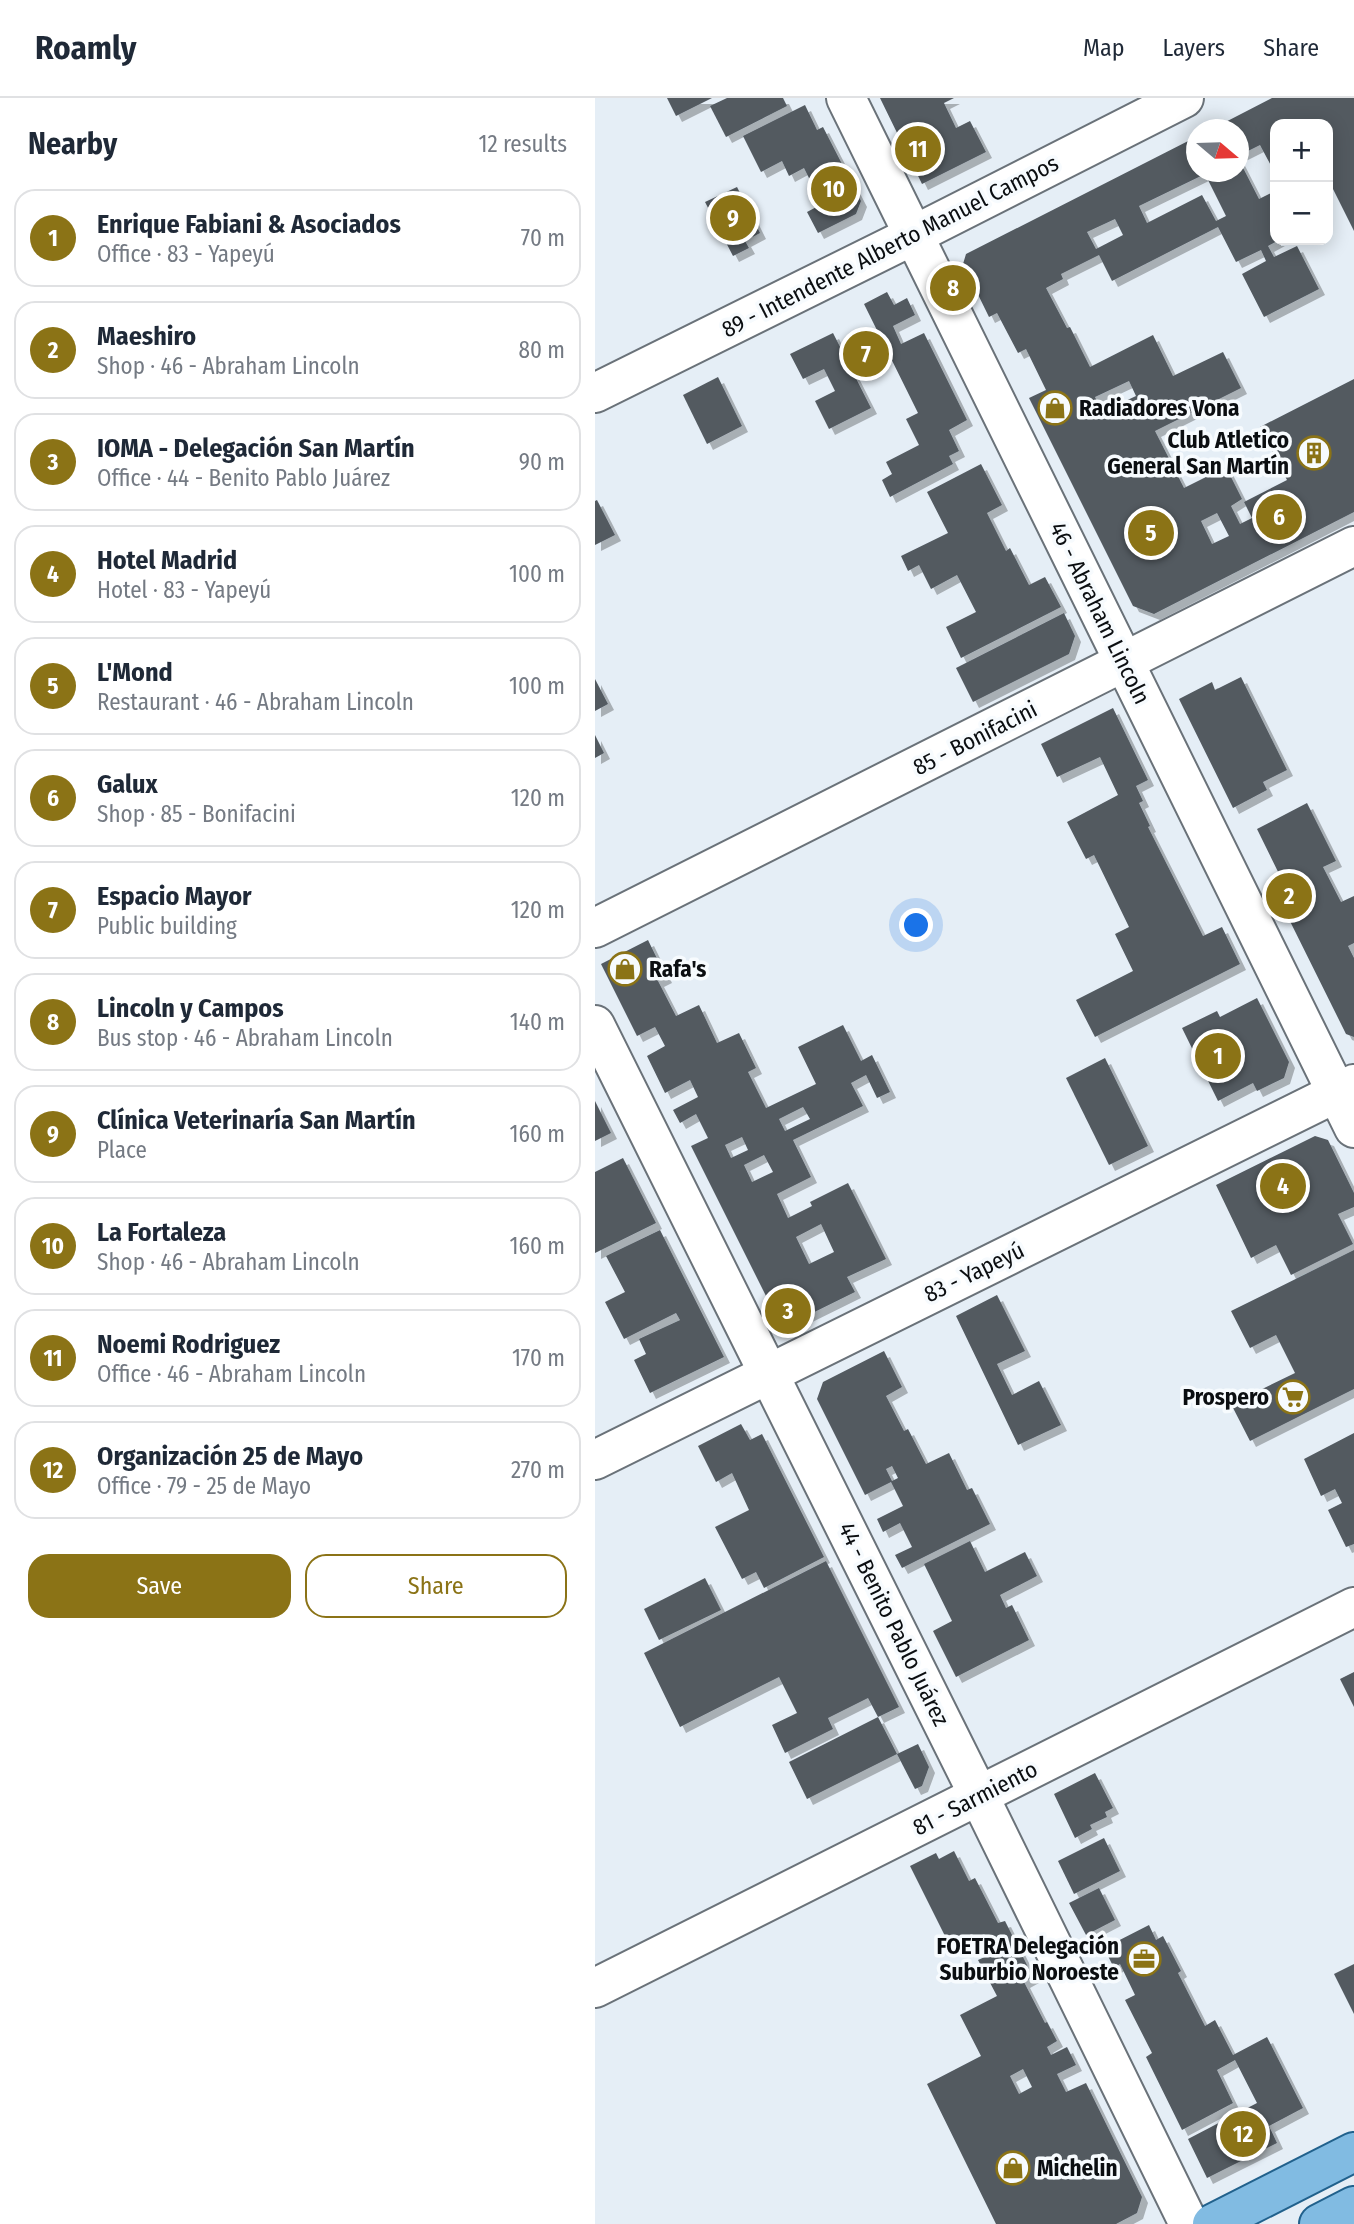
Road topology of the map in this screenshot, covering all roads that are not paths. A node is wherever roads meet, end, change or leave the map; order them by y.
1 (846, 98) edge
2 (1184, 98) edge
3 (914, 235) junction
4 (595, 393) edge
5 (1354, 546) edge
6 (1126, 663) junction
7 (595, 928) edge
8 (595, 1025) edge
9 (1345, 1089) edge
10 (1354, 1128) edge
11 (769, 1373) junction
12 (595, 1460) edge
13 (1354, 1607) edge
14 (979, 1796) junction
15 (595, 1988) edge
16 (1354, 2152) edge
17 (1354, 2207) edge
18 (1189, 2224) edge
19 (1212, 2224) edge
20 (1319, 2224) edge

1 - 3 street, 46 - Abraham Lincoln
2 - 3 street, 89 - Intendente Alberto Manuel Campos
3 - 4 street, 89 - Intendente Alberto Manuel Campos
3 - 6 street, 46 - Abraham Lincoln
5 - 6 street, 85 - Bonifacini
6 - 7 street, 85 - Bonifacini
6 - 9 street, 46 - Abraham Lincoln
8 - 11 street, 44 - Benito Pablo Juárez
9 - 10 street, 46 - Abraham Lincoln
9 - 11 street, 83 - Yapeyú
11 - 12 street, 83 - Yapeyú
11 - 14 street, 44 - Benito Pablo Juárez
13 - 14 street, 81 - Sarmiento
14 - 15 street, 81 - Sarmiento
14 - 18 street, 44 - Benito Pablo Juárez
16 - 19 main road
17 - 20 main road

